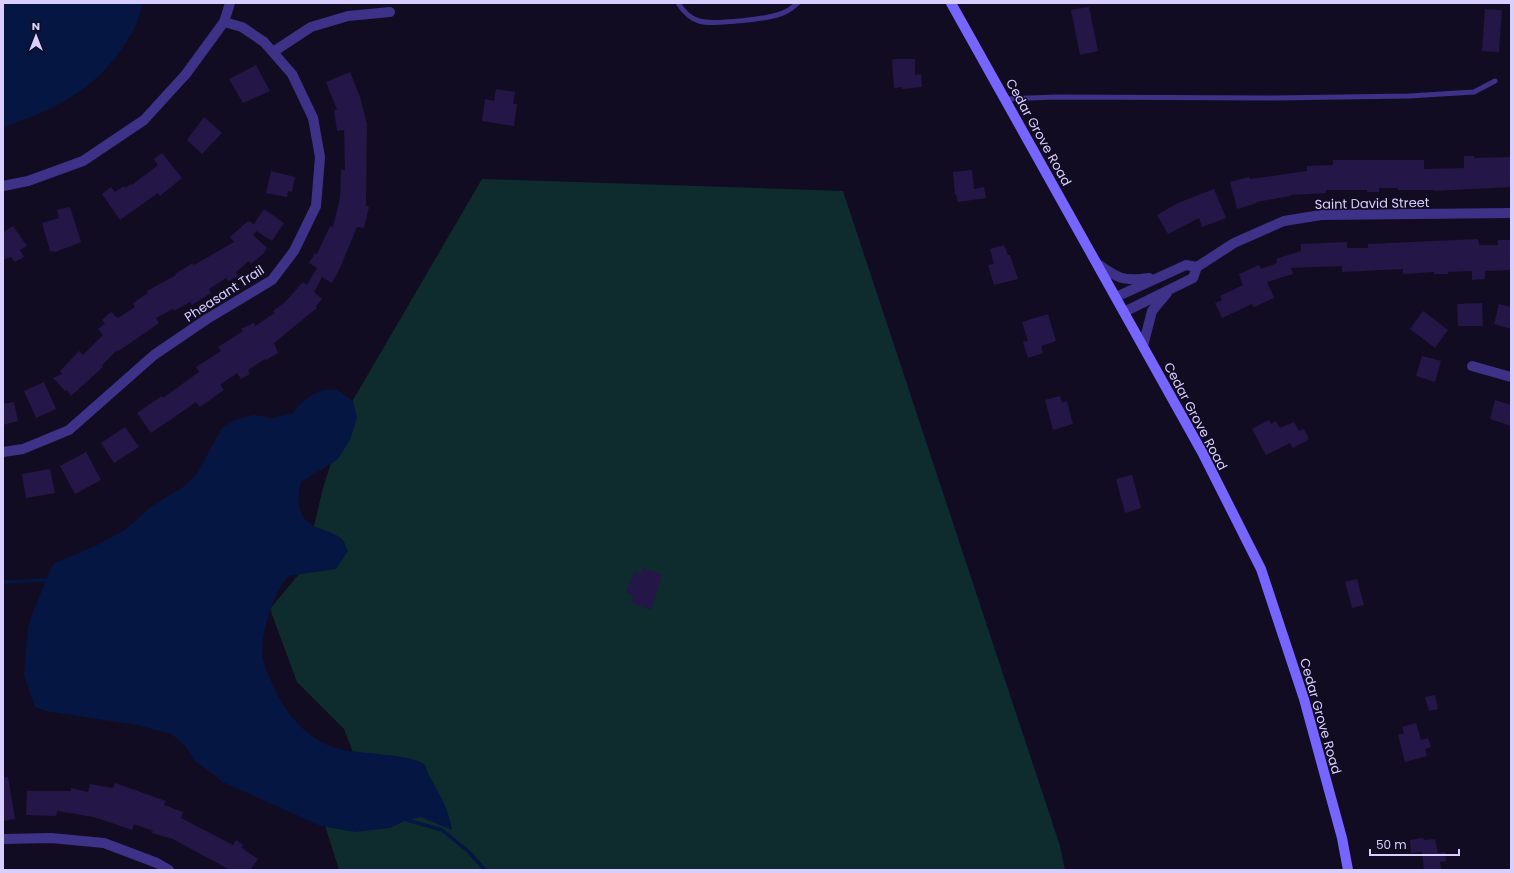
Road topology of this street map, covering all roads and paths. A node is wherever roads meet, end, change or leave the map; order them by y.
1 (230, 3) edge
2 (678, 3) edge
3 (798, 3) edge
4 (951, 3) edge
5 (390, 12) dead end
6 (224, 22) junction
7 (273, 52) junction
8 (1495, 81) dead end
9 (1006, 99) junction
10 (3, 186) edge
11 (1511, 214) edge
12 (1098, 264) junction
13 (1197, 267) junction
14 (1162, 276) junction
15 (1169, 290) junction
16 (1116, 297) junction
17 (1124, 312) junction
18 (1143, 346) junction
19 (1472, 366) dead end
20 (1511, 377) edge
21 (3, 452) edge
22 (3, 839) edge
23 (169, 870) edge
24 (1348, 870) edge

1 - 6 street
2 - 3 lane
4 - 9 main road, Cedar Grove Road
5 - 7 street
6 - 7 street, Pheasant Trail
6 - 10 street
7 - 21 street, Pheasant Trail
8 - 9 lane
9 - 12 main road, Cedar Grove Road
11 - 13 street, Saint David Street
12 - 14 street
12 - 16 main road, Cedar Grove Road
13 - 14 street, Saint David Street
13 - 15 street, Saint David Street
14 - 16 street, Saint David Street
15 - 17 street, Saint David Street
15 - 18 street
16 - 17 main road, Cedar Grove Road
17 - 18 main road, Cedar Grove Road
18 - 24 main road, Cedar Grove Road
19 - 20 street
22 - 23 street

